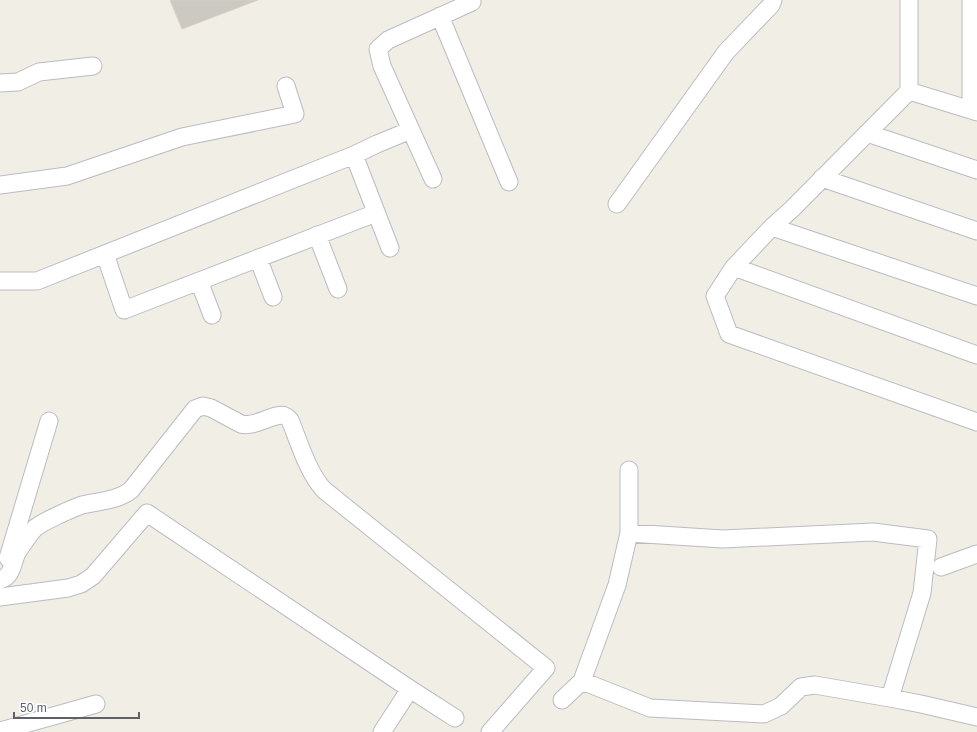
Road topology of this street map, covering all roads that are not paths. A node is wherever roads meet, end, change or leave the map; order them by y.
1 (773, 0) edge
2 (909, 0) edge
3 (971, 0) edge
4 (472, 2) dead end
5 (440, 16) junction
6 (93, 66) dead end
7 (0, 83) edge
8 (286, 86) dead end
9 (909, 91) junction
10 (974, 111) edge
11 (411, 130) junction
12 (867, 133) junction
13 (354, 155) junction
14 (977, 170) edge
15 (822, 178) junction
16 (433, 179) dead end
17 (509, 182) dead end
18 (0, 185) edge
19 (617, 204) dead end
20 (376, 213) junction
21 (772, 227) junction
22 (977, 231) edge
23 (317, 235) junction
24 (390, 248) dead end
25 (105, 254) junction
26 (258, 258) junction
27 (734, 267) junction
28 (0, 280) edge
29 (199, 281) junction
30 (338, 289) dead end
31 (977, 296) edge
32 (273, 297) dead end
33 (212, 314) dead end
34 (977, 355) edge
35 (49, 421) dead end
36 (977, 422) edge
37 (629, 470) dead end
38 (629, 533) junction
39 (977, 554) edge
40 (941, 567) dead end
41 (2, 573) edge
42 (0, 597) edge
43 (582, 681) junction
44 (410, 689) junction
45 (890, 698) junction
46 (562, 700) dead end
47 (96, 704) dead end
48 (977, 717) edge
49 (455, 718) dead end
50 (0, 731) edge
51 (382, 732) edge
52 (490, 732) edge

1 - 19 street
2 - 9 street
3 - 10 street
4 - 5 street
5 - 11 street
5 - 17 street
6 - 7 street
8 - 18 street
9 - 10 street
9 - 12 street
11 - 13 street
11 - 16 street
12 - 14 street
12 - 15 street
13 - 20 street
13 - 25 street
15 - 21 street
15 - 22 street
20 - 23 street
20 - 24 street
21 - 27 street
21 - 31 street
23 - 26 street
23 - 30 street
25 - 28 street
25 - 29 street
26 - 29 street
26 - 32 street
27 - 34 street
27 - 36 street
29 - 33 street
35 - 41 street
37 - 38 street
38 - 43 street
38 - 45 street
39 - 40 street
41 - 52 street
42 - 44 street
43 - 45 street
43 - 46 street
44 - 49 street
44 - 51 street
45 - 48 street
47 - 50 street

